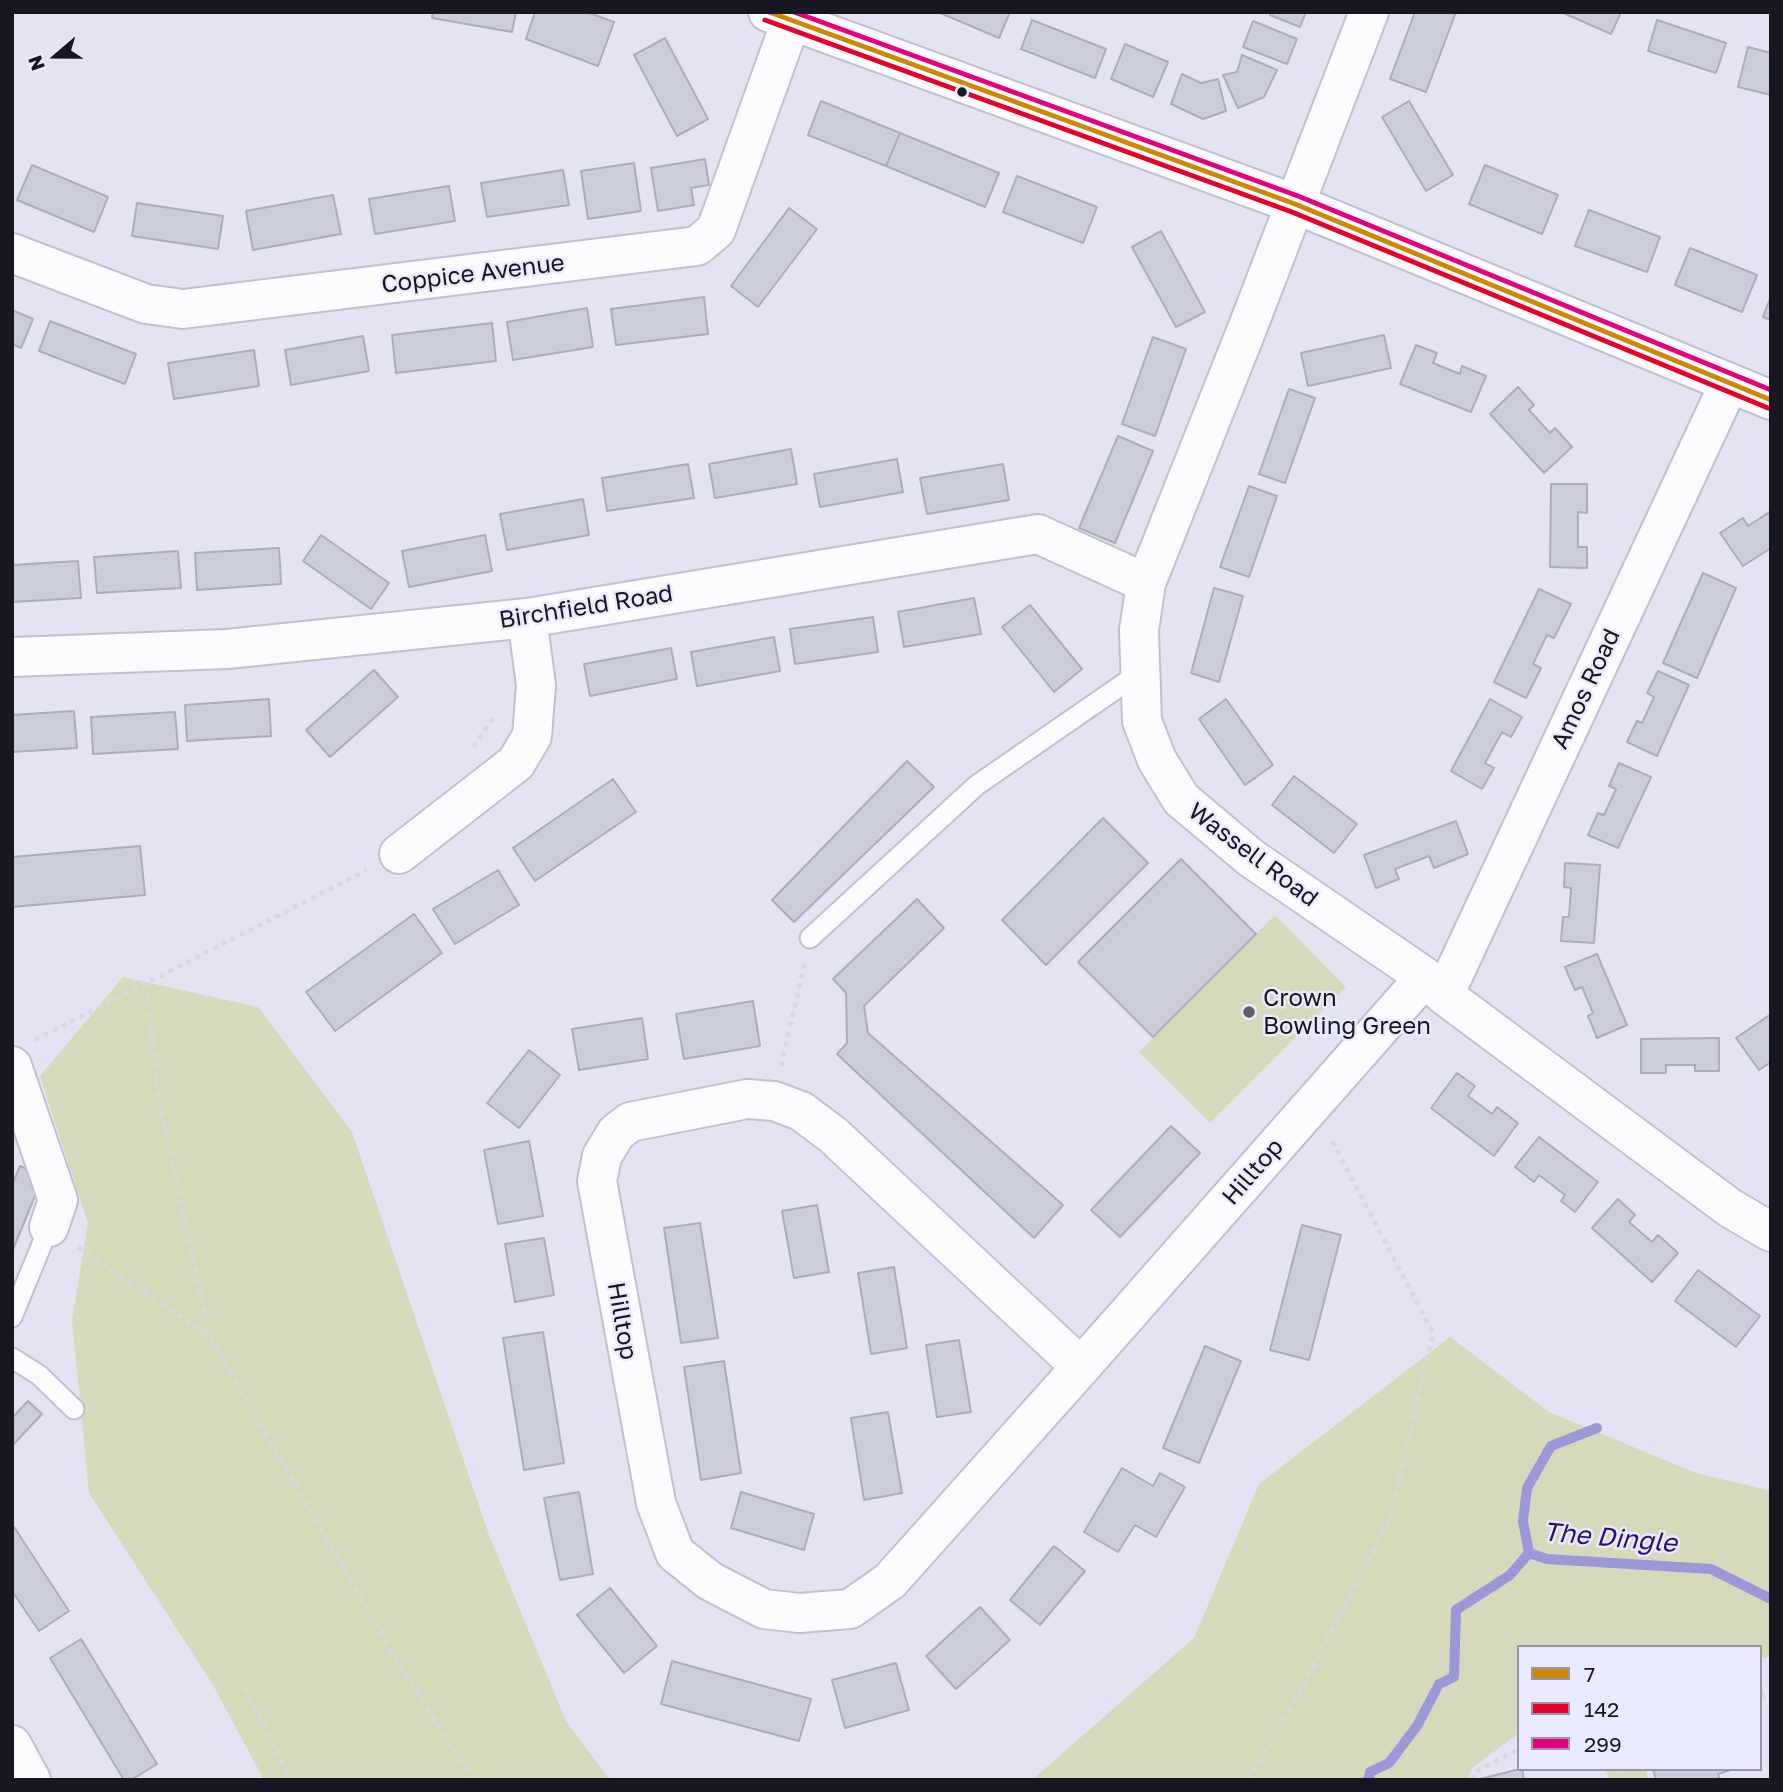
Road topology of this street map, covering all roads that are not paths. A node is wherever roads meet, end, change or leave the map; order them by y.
1 (1369, 12) edge
2 (779, 17) edge
3 (1295, 204) junction
4 (12, 253) edge
5 (1729, 384) junction
6 (1771, 400) edge
7 (1146, 583) junction
8 (527, 618) junction
9 (12, 657) edge
10 (1139, 673) junction
11 (399, 854) road end
12 (810, 938) road end
13 (1434, 986) junction
14 (18, 1055) edge
15 (49, 1227) joint
16 (1771, 1232) edge
17 (12, 1317) edge
18 (12, 1358) edge
19 (1081, 1367) junction
20 (74, 1409) dead end
21 (12, 1745) edge
22 (31, 1780) edge

1 - 3 street, Wassell Road
2 - 3 street
2 - 4 street, Coppice Avenue
3 - 5 street
3 - 7 street, Wassell Road
5 - 6 street
5 - 13 street, Amos Road
7 - 8 street, Birchfield Road
7 - 10 street, Wassell Road
8 - 9 street, Birchfield Road
8 - 11 street
10 - 12 lane
10 - 13 street, Wassell Road
13 - 16 street, Wassell Road
13 - 19 street, Hilltop
14 - 15 street
15 - 17 lane
18 - 20 lane
19 - 19 street, Hilltop
21 - 22 street

